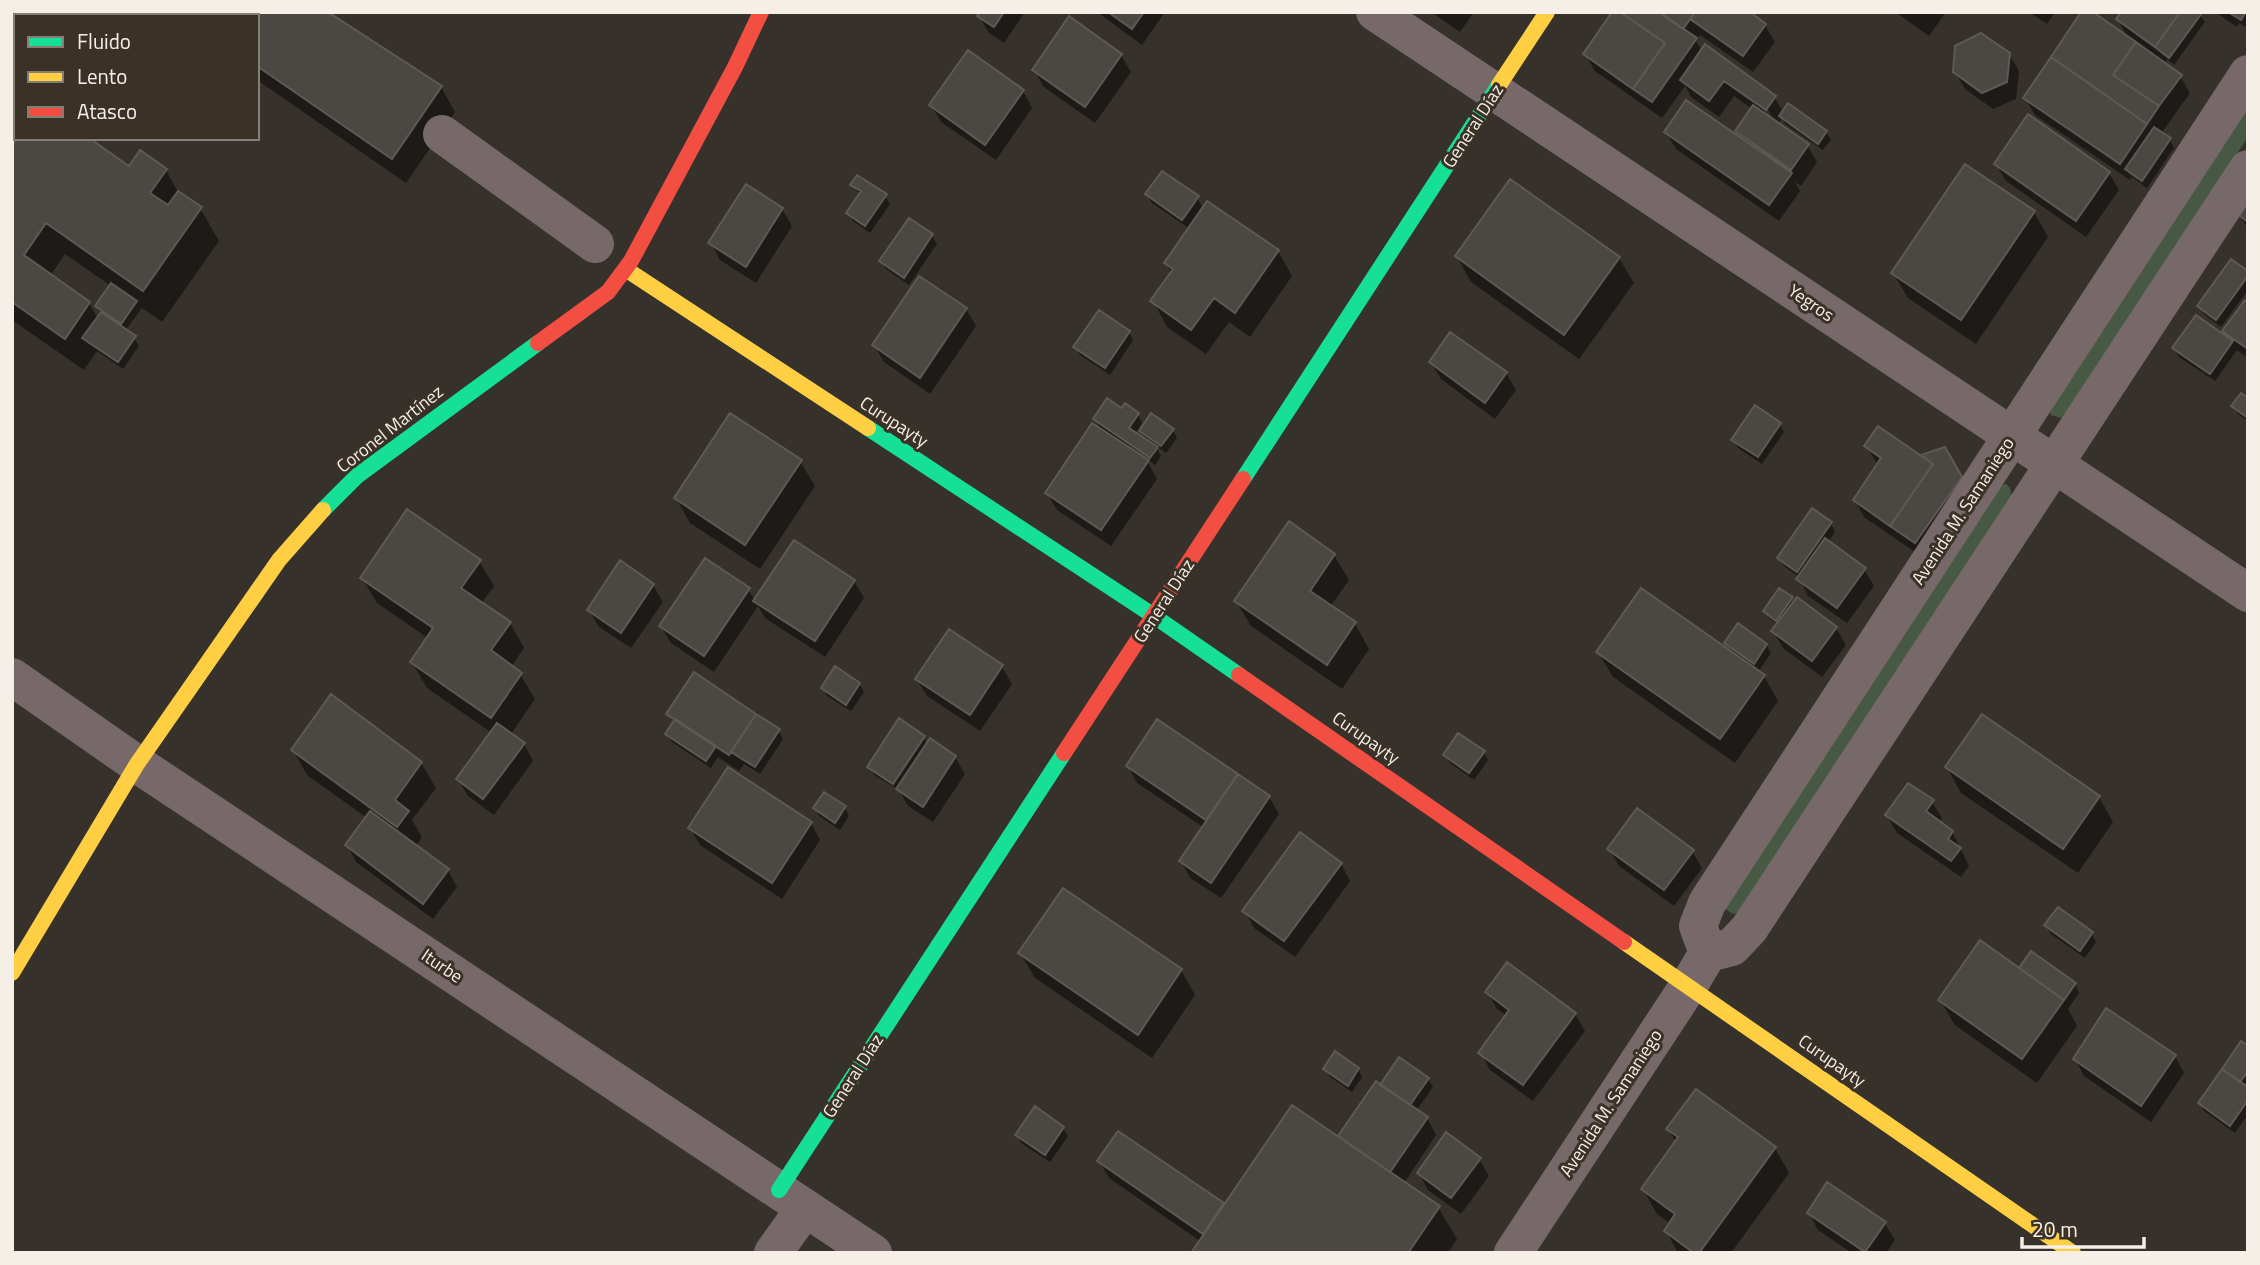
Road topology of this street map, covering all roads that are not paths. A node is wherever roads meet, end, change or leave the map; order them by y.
1 (761, 12) edge
2 (1375, 12) edge
3 (1547, 12) edge
4 (2248, 74) edge
5 (1496, 91) junction
6 (442, 134) dead end
7 (2248, 169) edge
8 (595, 244) dead end
9 (627, 270) junction
10 (2011, 437) junction
11 (2054, 464) junction
12 (2248, 593) edge
13 (1154, 616) junction
14 (12, 677) edge
15 (138, 764) junction
16 (1708, 953) junction
17 (12, 973) edge
18 (1689, 985) junction
19 (792, 1199) junction
20 (773, 1253) edge
21 (873, 1253) edge
22 (1513, 1253) edge
23 (2073, 1253) edge

1 - 9 street, Coronel Martínez
2 - 5 street, Yegros
3 - 5 street, General Díaz
4 - 10 street, Avenida M. Samaniego
5 - 10 street, Yegros
5 - 13 street, General Díaz
6 - 8 street
7 - 11 street
9 - 13 street, Curupayty
9 - 15 street, Coronel Martínez
10 - 11 street, Yegros
10 - 16 street, Avenida M. Samaniego
11 - 12 street, Yegros
11 - 16 street
13 - 18 street, Curupayty
13 - 19 street, General Díaz
14 - 15 street, Iturbe
15 - 17 street, Coronel Martínez
15 - 19 street, Iturbe
16 - 18 street, Avenida M. Samaniego
18 - 22 street, Avenida M. Samaniego
18 - 23 street, Curupayty
19 - 20 street, General Díaz
19 - 21 street, Iturbe

